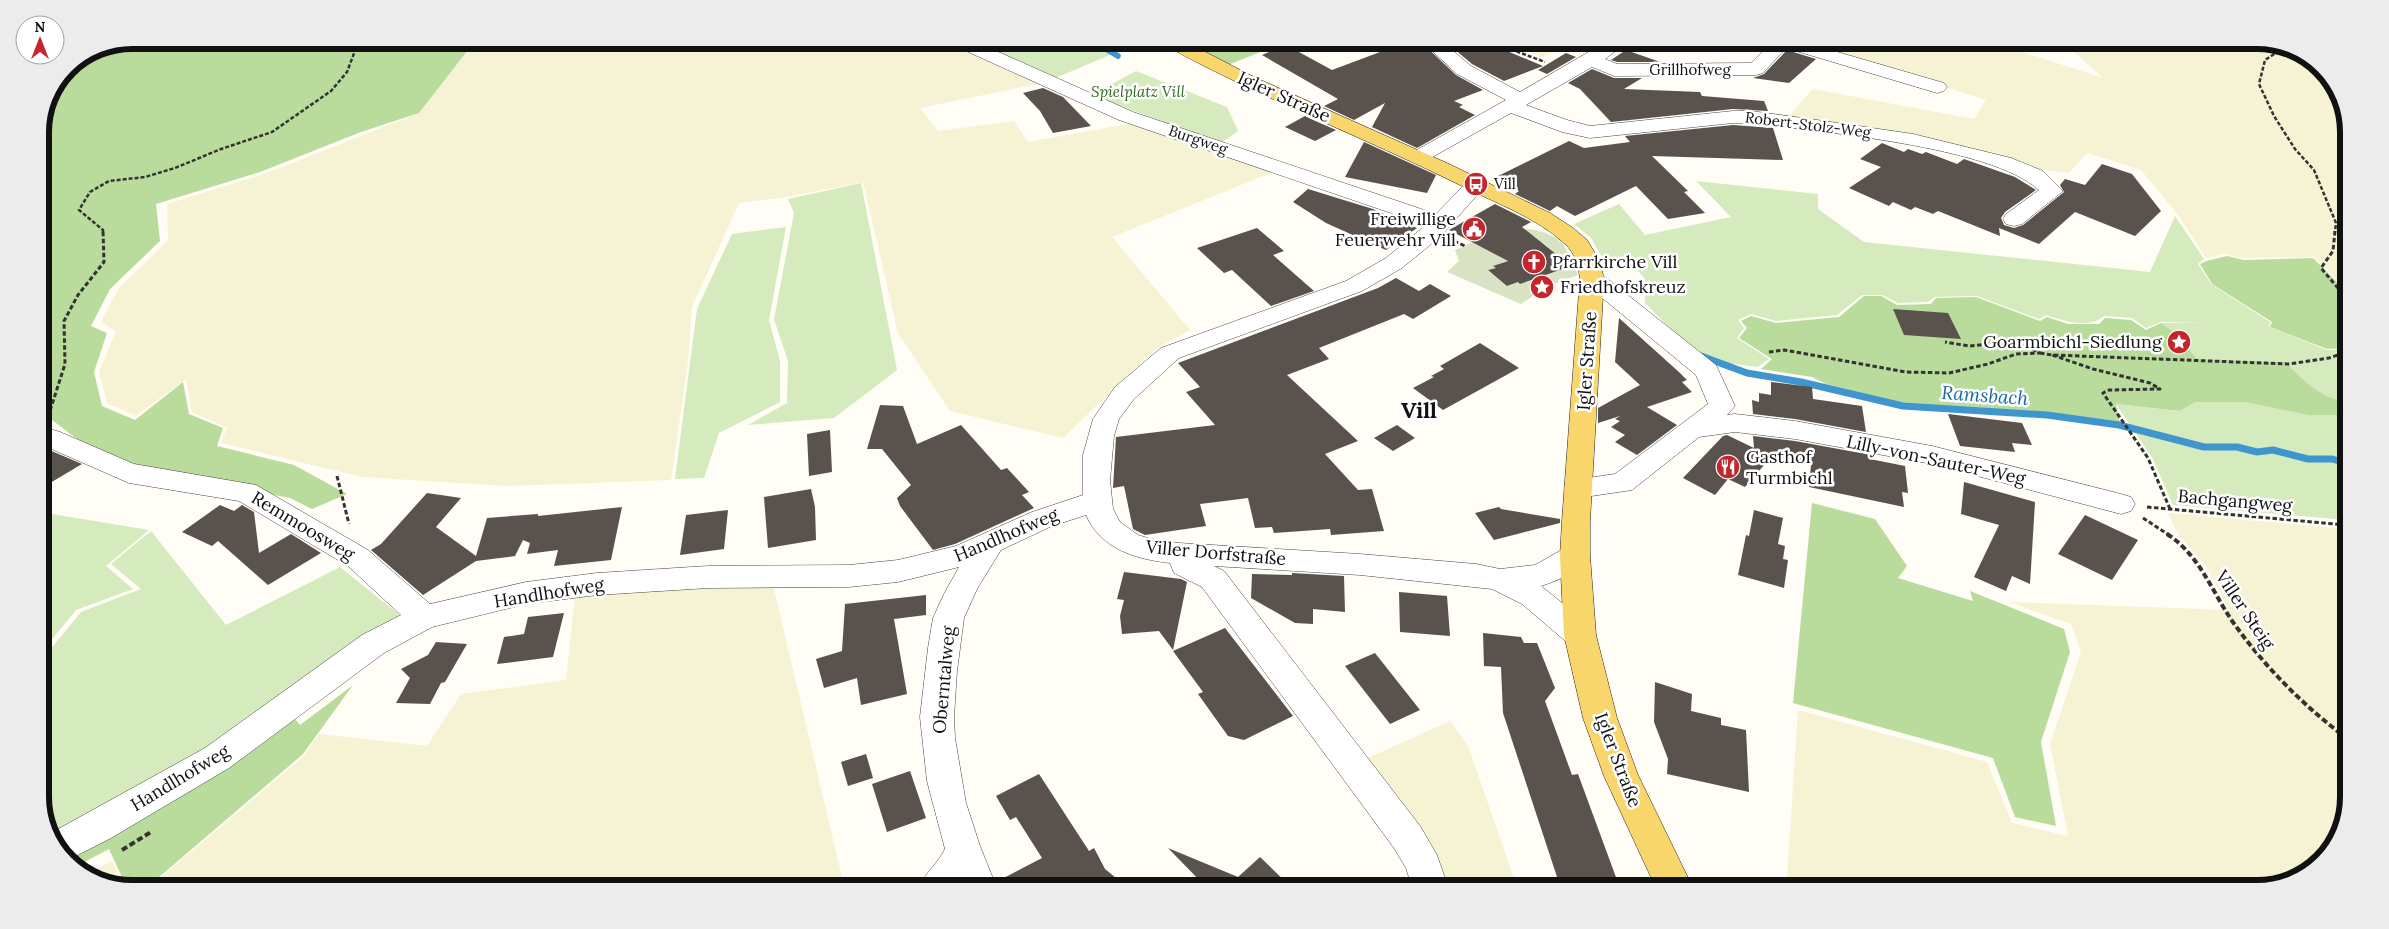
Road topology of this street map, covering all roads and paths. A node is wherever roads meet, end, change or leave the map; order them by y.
1 (356, 49) edge
2 (978, 49) edge
3 (1186, 49) edge
4 (1440, 49) edge
5 (1509, 49) edge
6 (1608, 49) edge
7 (1775, 49) edge
8 (1808, 49) edge
9 (2277, 51) edge
10 (1591, 60) junction
11 (1568, 72) junction
12 (1937, 87) dead end
13 (1516, 103) junction
14 (1420, 156) junction
15 (1476, 184) junction
16 (2014, 219) dead end
17 (1441, 223) junction
18 (1592, 278) junction
19 (2340, 291) edge
20 (1945, 342) dead end
21 (1769, 352) dead end
22 (2040, 353) junction
23 (2340, 354) edge
24 (2052, 355) junction
25 (49, 412) edge
26 (49, 426) edge
27 (1689, 430) junction
28 (50, 438) joint
29 (336, 476) dead end
30 (1578, 488) junction
31 (1096, 501) junction
32 (2121, 504) junction
33 (2170, 509) junction
34 (2340, 524) edge
35 (989, 545) junction
36 (1185, 553) junction
37 (1575, 556) junction
38 (358, 558) junction
39 (1500, 580) junction
40 (424, 617) junction
41 (1580, 635) junction
42 (2340, 733) edge
43 (64, 845) edge
44 (962, 852) junction
45 (944, 880) edge
46 (975, 880) edge
47 (1429, 880) edge
48 (1671, 880) edge

1 - 25 path
2 - 17 street, Burgweg
3 - 14 main road, Igler Straße
4 - 13 street
5 - 11 path
6 - 10 street
7 - 10 street, Grillhofweg
8 - 12 street
9 - 19 path
10 - 11 street
11 - 13 street
13 - 14 street
13 - 16 street, Robert-Stolz-Weg
14 - 15 main road, Igler Straße
15 - 17 street, Viller Dorfstraße
15 - 18 main road, Igler Straße
17 - 31 street, Viller Dorfstraße
18 - 27 street, Lilly-von-Sauter-Weg
18 - 30 main road, Igler Straße
20 - 22 path
21 - 22 path
22 - 24 path
23 - 24 path
24 - 33 path
26 - 28 path
27 - 30 street, Lilly-von-Sauter-Weg
27 - 32 street, Lilly-von-Sauter-Weg
28 - 38 street, Remmoosweg
29 - 38 path
30 - 37 main road, Igler Straße
31 - 35 street, Handlhofweg
31 - 36 street, Viller Dorfstraße
32 - 33 path, Bachgangweg
32 - 42 path, Viller Steig
33 - 34 path, Bachgangweg
35 - 40 street, Handlhofweg
35 - 44 street, Oberntalweg
36 - 39 street, Viller Dorfstraße
36 - 47 street
37 - 39 street, Viller Dorfstraße
37 - 41 main road, Igler Straße
38 - 40 street, Remmoosweg
39 - 41 street, Viller Dorfstraße
40 - 43 street, Handlhofweg
41 - 48 main road, Igler Straße
44 - 45 street
44 - 46 street, Oberntalweg

